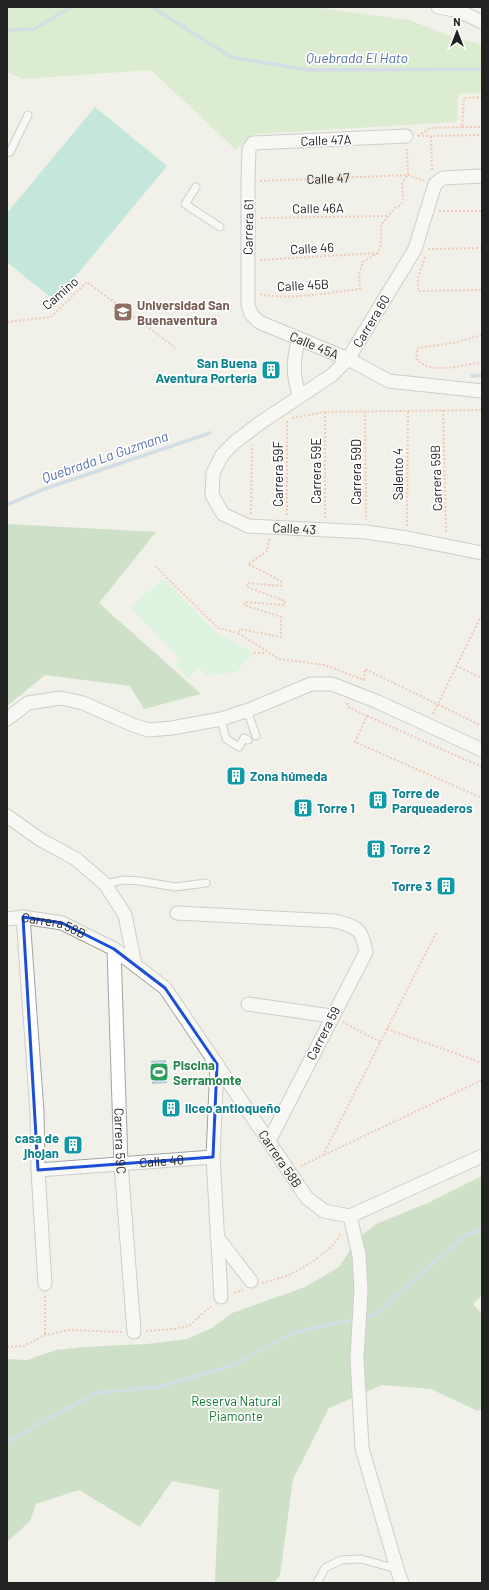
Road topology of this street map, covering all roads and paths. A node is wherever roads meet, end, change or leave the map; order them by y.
1 (438, 7) edge
2 (482, 22) edge
3 (482, 97) edge
4 (28, 115) dead end
5 (462, 127) junction
6 (482, 127) edge
7 (482, 135) edge
8 (412, 136) junction
9 (431, 136) junction
10 (249, 149) joint
11 (7, 153) edge
12 (408, 175) junction
13 (482, 176) edge
14 (248, 181) junction
15 (436, 184) junction
16 (196, 188) dead end
17 (428, 210) junction
18 (482, 211) edge
19 (388, 216) junction
20 (247, 219) junction
21 (220, 227) dead end
22 (482, 248) edge
23 (415, 249) junction
24 (378, 253) junction
25 (247, 260) junction
26 (482, 290) edge
27 (247, 291) junction
28 (418, 291) dead end
29 (248, 305) joint
30 (7, 322) edge
31 (482, 336) edge
32 (299, 339) junction
33 (176, 348) dead end
34 (348, 359) junction
35 (482, 362) edge
36 (482, 391) edge
37 (300, 396) junction
38 (443, 410) junction
39 (482, 410) edge
40 (365, 411) junction
41 (408, 411) junction
42 (325, 412) junction
43 (288, 418) junction
44 (260, 423) joint
45 (282, 423) dead end
46 (252, 444) dead end
47 (251, 526) junction
48 (272, 528) junction
49 (287, 529) junction
50 (324, 531) junction
51 (366, 532) junction
52 (407, 538) junction
53 (447, 546) junction
54 (482, 553) edge
55 (155, 566) dead end
56 (482, 614) edge
57 (238, 634) junction
58 (254, 653) dead end
59 (267, 653) junction
60 (456, 666) junction
61 (482, 678) edge
62 (346, 699) dead end
63 (437, 705) junction
64 (247, 710) junction
65 (366, 716) junction
66 (7, 719) edge
67 (221, 719) junction
68 (482, 726) edge
69 (256, 736) dead end
70 (248, 740) dead end
71 (482, 750) edge
72 (482, 768) edge
73 (482, 798) edge
74 (7, 816) edge
75 (206, 883) dead end
76 (105, 884) junction
77 (177, 913) dead end
78 (23, 917) junction
79 (7, 919) edge
80 (437, 930) dead end
81 (114, 949) junction
82 (135, 965) junction
83 (248, 1004) dead end
84 (331, 1016) junction
85 (387, 1029) junction
86 (380, 1042) junction
87 (482, 1063) edge
88 (217, 1064) junction
89 (482, 1080) edge
90 (269, 1141) junction
91 (323, 1155) junction
92 (482, 1156) edge
93 (213, 1157) junction
94 (121, 1164) junction
95 (38, 1170) junction
96 (289, 1172) junction
97 (347, 1215) junction
98 (217, 1237) junction
99 (45, 1284) joint
100 (252, 1285) junction
101 (221, 1297) junction
102 (134, 1332) junction
103 (45, 1335) junction
104 (7, 1347) edge
105 (397, 1569) junction
106 (317, 1583) edge
107 (402, 1583) edge

1 - 2 street
3 - 5 path
4 - 11 lane
5 - 6 path
5 - 8 path
7 - 9 path
8 - 9 path
8 - 10 street, Calle 47A
8 - 12 path
9 - 15 path
10 - 14 street, Carrera 61
12 - 14 path, Calle 47
12 - 15 path
12 - 19 path
13 - 15 street
14 - 20 street, Carrera 61
15 - 17 street, Carrera 60
16 - 21 lane
17 - 18 path
17 - 23 street, Carrera 60
19 - 20 path, Calle 46A
19 - 24 path
20 - 25 street, Carrera 61
22 - 23 path
23 - 34 street, Carrera 60
24 - 25 path, Calle 46
24 - 27 path, Calle 45B
25 - 27 street, Carrera 61
26 - 28 path
27 - 29 street, Carrera 61
29 - 32 street, Calle 45A
30 - 33 path, Camino
31 - 35 path
32 - 34 street, Calle 45A
32 - 37 street
34 - 36 street, Calle 45A
34 - 37 street, Carrera 60
37 - 44 street, Carrera 60
38 - 39 path
38 - 41 path
38 - 53 path, Carrera 59B
40 - 41 path
40 - 42 path
40 - 51 path, Carrera 59D
41 - 52 path, Salento 4
42 - 43 path
42 - 50 path, Carrera 59E
43 - 45 path
43 - 49 path, Carrera 59F
44 - 47 street, Calle 43
46 - 47 path
47 - 48 street, Calle 43
48 - 49 street, Calle 43
48 - 57 path
49 - 50 street, Calle 43
50 - 51 street, Calle 43
51 - 52 street, Calle 43
52 - 53 street, Calle 43
53 - 54 street, Calle 43
55 - 57 path
56 - 60 path
57 - 59 path
58 - 59 path
59 - 63 path
60 - 61 path
60 - 63 path
62 - 65 path
63 - 68 path
64 - 67 street
64 - 69 lane
64 - 71 street
65 - 72 path
65 - 73 path
66 - 67 street
67 - 70 lane
74 - 76 street
75 - 76 lane
76 - 82 street
77 - 84 street, Carrera 59
78 - 79 street, Carrera 58B
78 - 81 street, Carrera 58B
78 - 95 street
80 - 85 path
81 - 82 street, Carrera 58B
81 - 94 street, Carrera 59C
82 - 88 street, Carrera 58B
83 - 84 street
84 - 86 path
84 - 90 street, Carrera 59
85 - 86 path
85 - 87 path
86 - 91 path
88 - 90 street, Carrera 58B
88 - 93 street
89 - 91 path
90 - 96 street, Carrera 58B
91 - 96 path
92 - 97 street
93 - 94 street, Calle 40
93 - 98 street
94 - 95 street, Calle 40
94 - 102 street, Carrera 59C
95 - 99 street
96 - 97 street, Carrera 58B
97 - 100 path
97 - 105 street
98 - 100 street
98 - 101 street
99 - 103 path
100 - 101 path
101 - 102 path
102 - 103 path
103 - 104 path
105 - 106 lane
105 - 107 street

